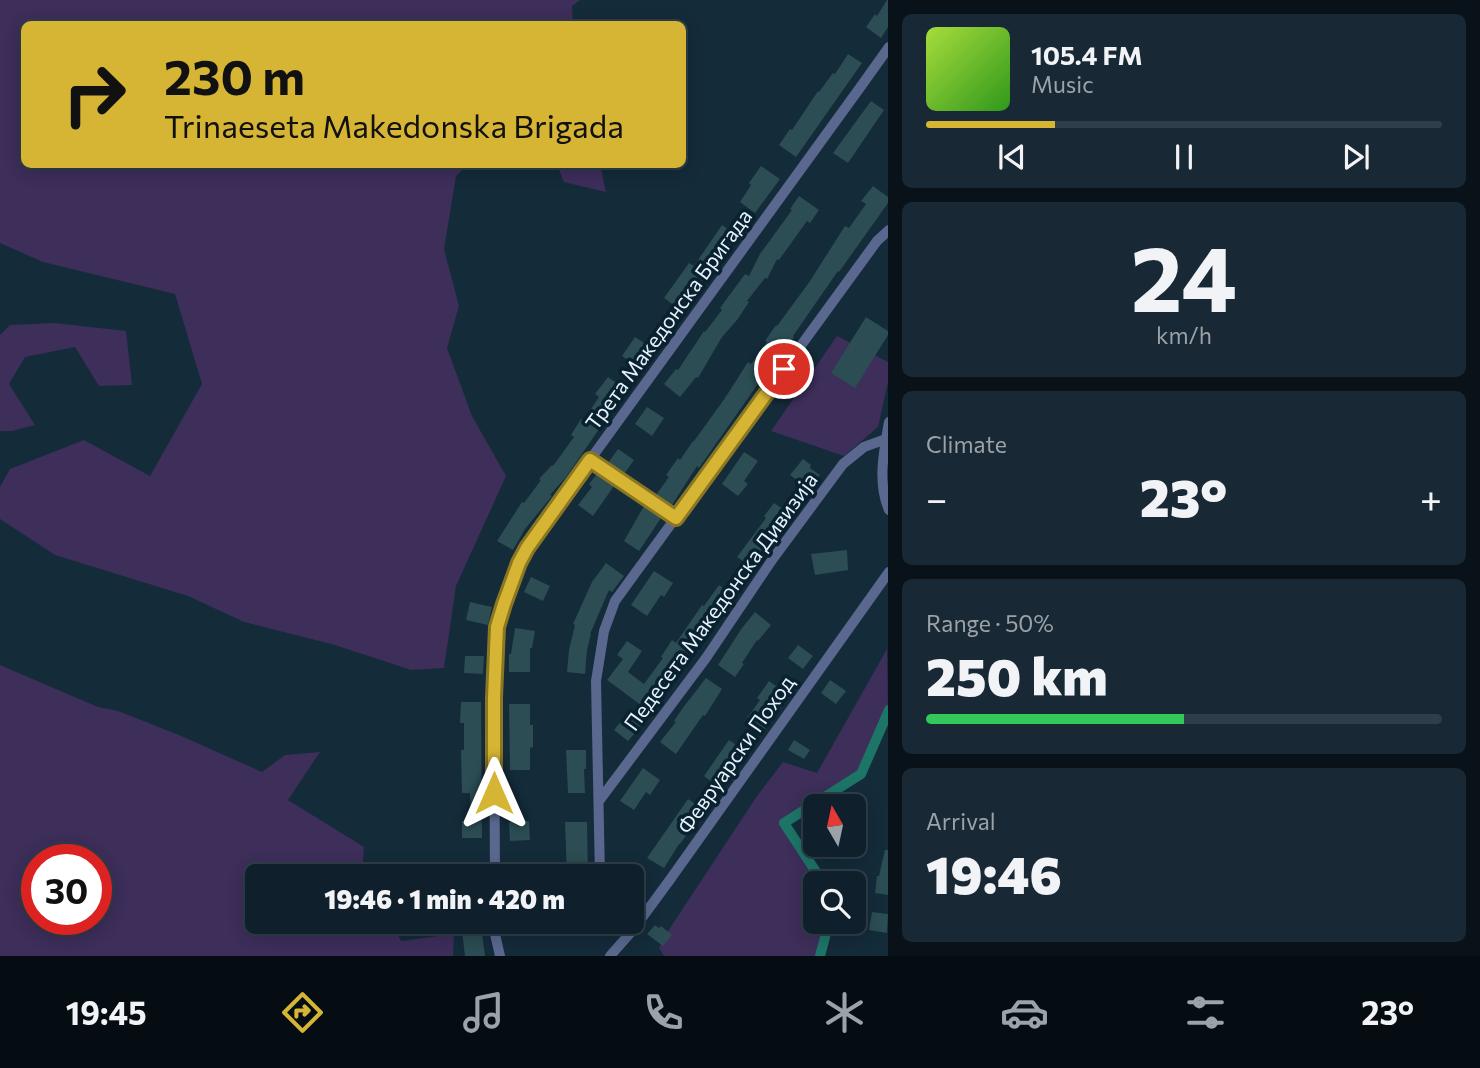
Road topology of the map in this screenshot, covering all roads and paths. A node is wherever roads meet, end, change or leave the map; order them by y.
1 (888, 47) edge
2 (888, 230) edge
3 (888, 422) edge
4 (886, 439) junction
5 (590, 460) junction
6 (888, 510) edge
7 (676, 518) junction
8 (888, 572) edge
9 (598, 801) junction
10 (495, 864) edge
11 (600, 864) edge
12 (644, 907) edge
13 (495, 934) edge
14 (625, 934) edge
15 (500, 956) edge
16 (611, 956) edge

1 - 5 street, Трета Македонска Бригада
2 - 7 street
3 - 4 street
4 - 6 street
4 - 9 street, Педесета Македонска Дивизија
5 - 7 street
5 - 10 street, Трета Македонска Бригада
7 - 9 street
8 - 12 street, Февруарски Поход
9 - 11 street
13 - 15 street
14 - 16 street, Февруарски Поход

